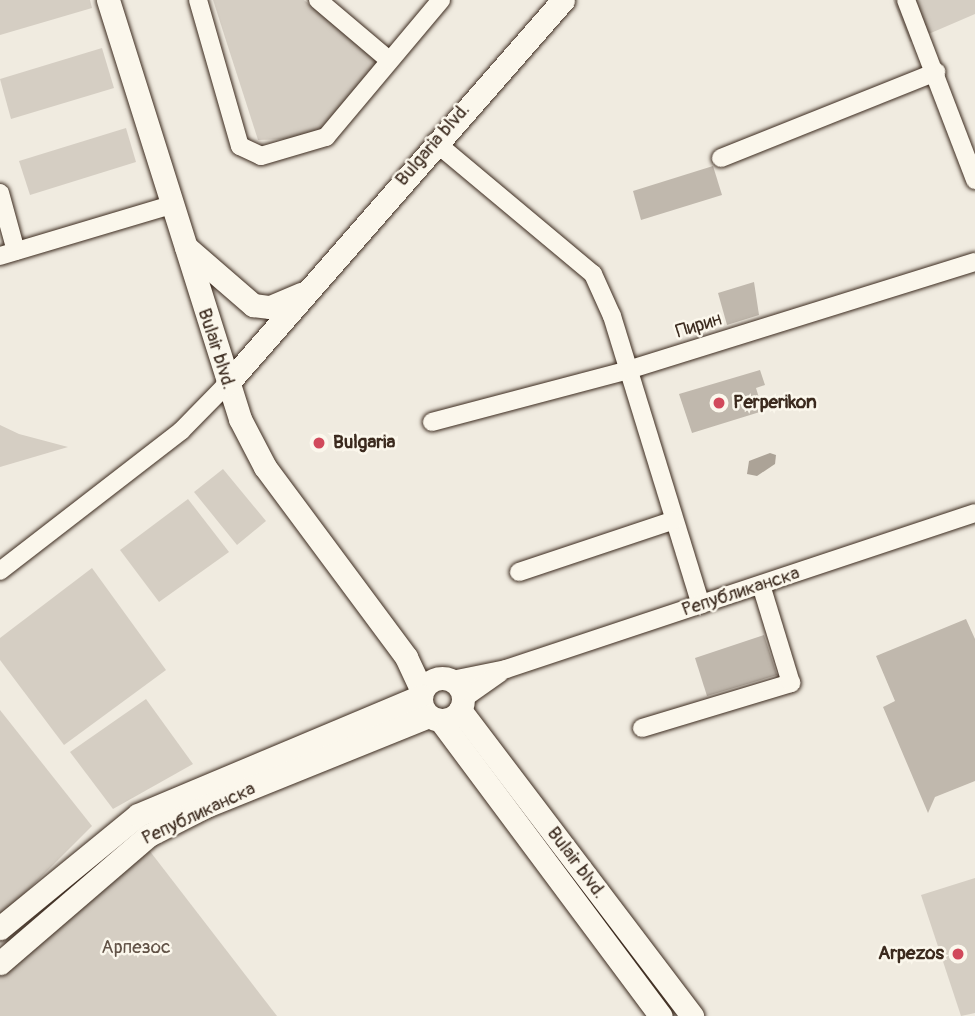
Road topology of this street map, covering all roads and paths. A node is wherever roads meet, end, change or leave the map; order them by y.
1 (108, 0) edge
2 (198, 0) edge
3 (318, 0) edge
4 (441, 0) edge
5 (563, 0) edge
6 (906, 0) edge
7 (389, 60) junction
8 (936, 72) junction
9 (435, 142) junction
10 (721, 158) dead end
11 (975, 180) edge
12 (0, 193) edge
13 (172, 205) junction
14 (184, 246) junction
15 (8, 253) edge
16 (975, 262) edge
17 (304, 293) junction
18 (625, 371) junction
19 (227, 384) junction
20 (432, 422) dead end
21 (975, 513) edge
22 (674, 520) junction
23 (0, 570) edge
24 (519, 572) dead end
25 (761, 585) junction
26 (701, 605) junction
27 (440, 699) junction
28 (642, 728) dead end
29 (144, 825) junction
30 (0, 928) edge
31 (0, 963) edge
32 (661, 1016) edge
33 (692, 1016) edge

1 - 13 main road, Bulair blvd.
2 - 7 street
3 - 7 street
4 - 7 street
5 - 9 main road, Bulgaria blvd.
6 - 8 street
8 - 10 street
8 - 11 street
9 - 17 main road, Bulgaria blvd.
9 - 18 street
12 - 15 street
13 - 14 main road, Bulair blvd.
13 - 15 street
14 - 17 main road
14 - 19 main road, Bulair blvd.
16 - 18 street, Пирин
17 - 19 main road, Bulgaria blvd.
18 - 20 street, Пирин
18 - 22 street
19 - 23 street
19 - 27 main road, Bulair blvd.
21 - 25 street, Републиканска
22 - 24 street
22 - 26 street
25 - 26 street, Републиканска
25 - 28 street
26 - 27 street, Републиканска
27 - 29 main road, Републиканска
27 - 32 main road, Bulair blvd.
27 - 33 main road, Bulair blvd.
29 - 30 main road, Републиканска
29 - 31 main road, Републиканска

